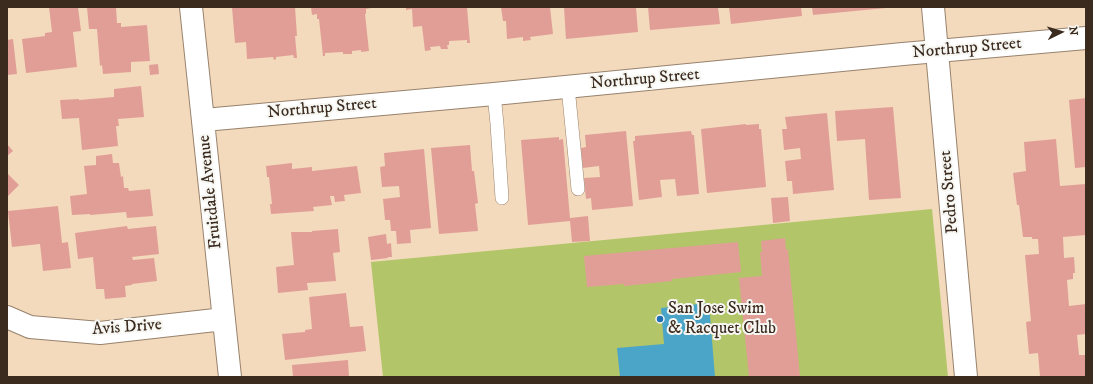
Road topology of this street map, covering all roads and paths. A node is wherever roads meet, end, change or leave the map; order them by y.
1 (191, 7) edge
2 (933, 7) edge
3 (1086, 38) edge
4 (938, 52) junction
5 (568, 87) junction
6 (494, 94) junction
7 (204, 120) junction
8 (578, 189) dead end
9 (502, 198) dead end
10 (7, 317) edge
11 (224, 319) junction
12 (230, 377) edge
13 (966, 377) edge

1 - 7 street, Fruitdale Avenue
2 - 4 street, Pedro Street
3 - 4 street, Northrup Street
4 - 5 street, Northrup Street
4 - 13 street, Pedro Street
5 - 6 street, Northrup Street
5 - 8 lane
6 - 7 street, Northrup Street
6 - 9 lane
7 - 11 street, Fruitdale Avenue
10 - 11 street, Avis Drive
11 - 12 street, Fruitdale Avenue

